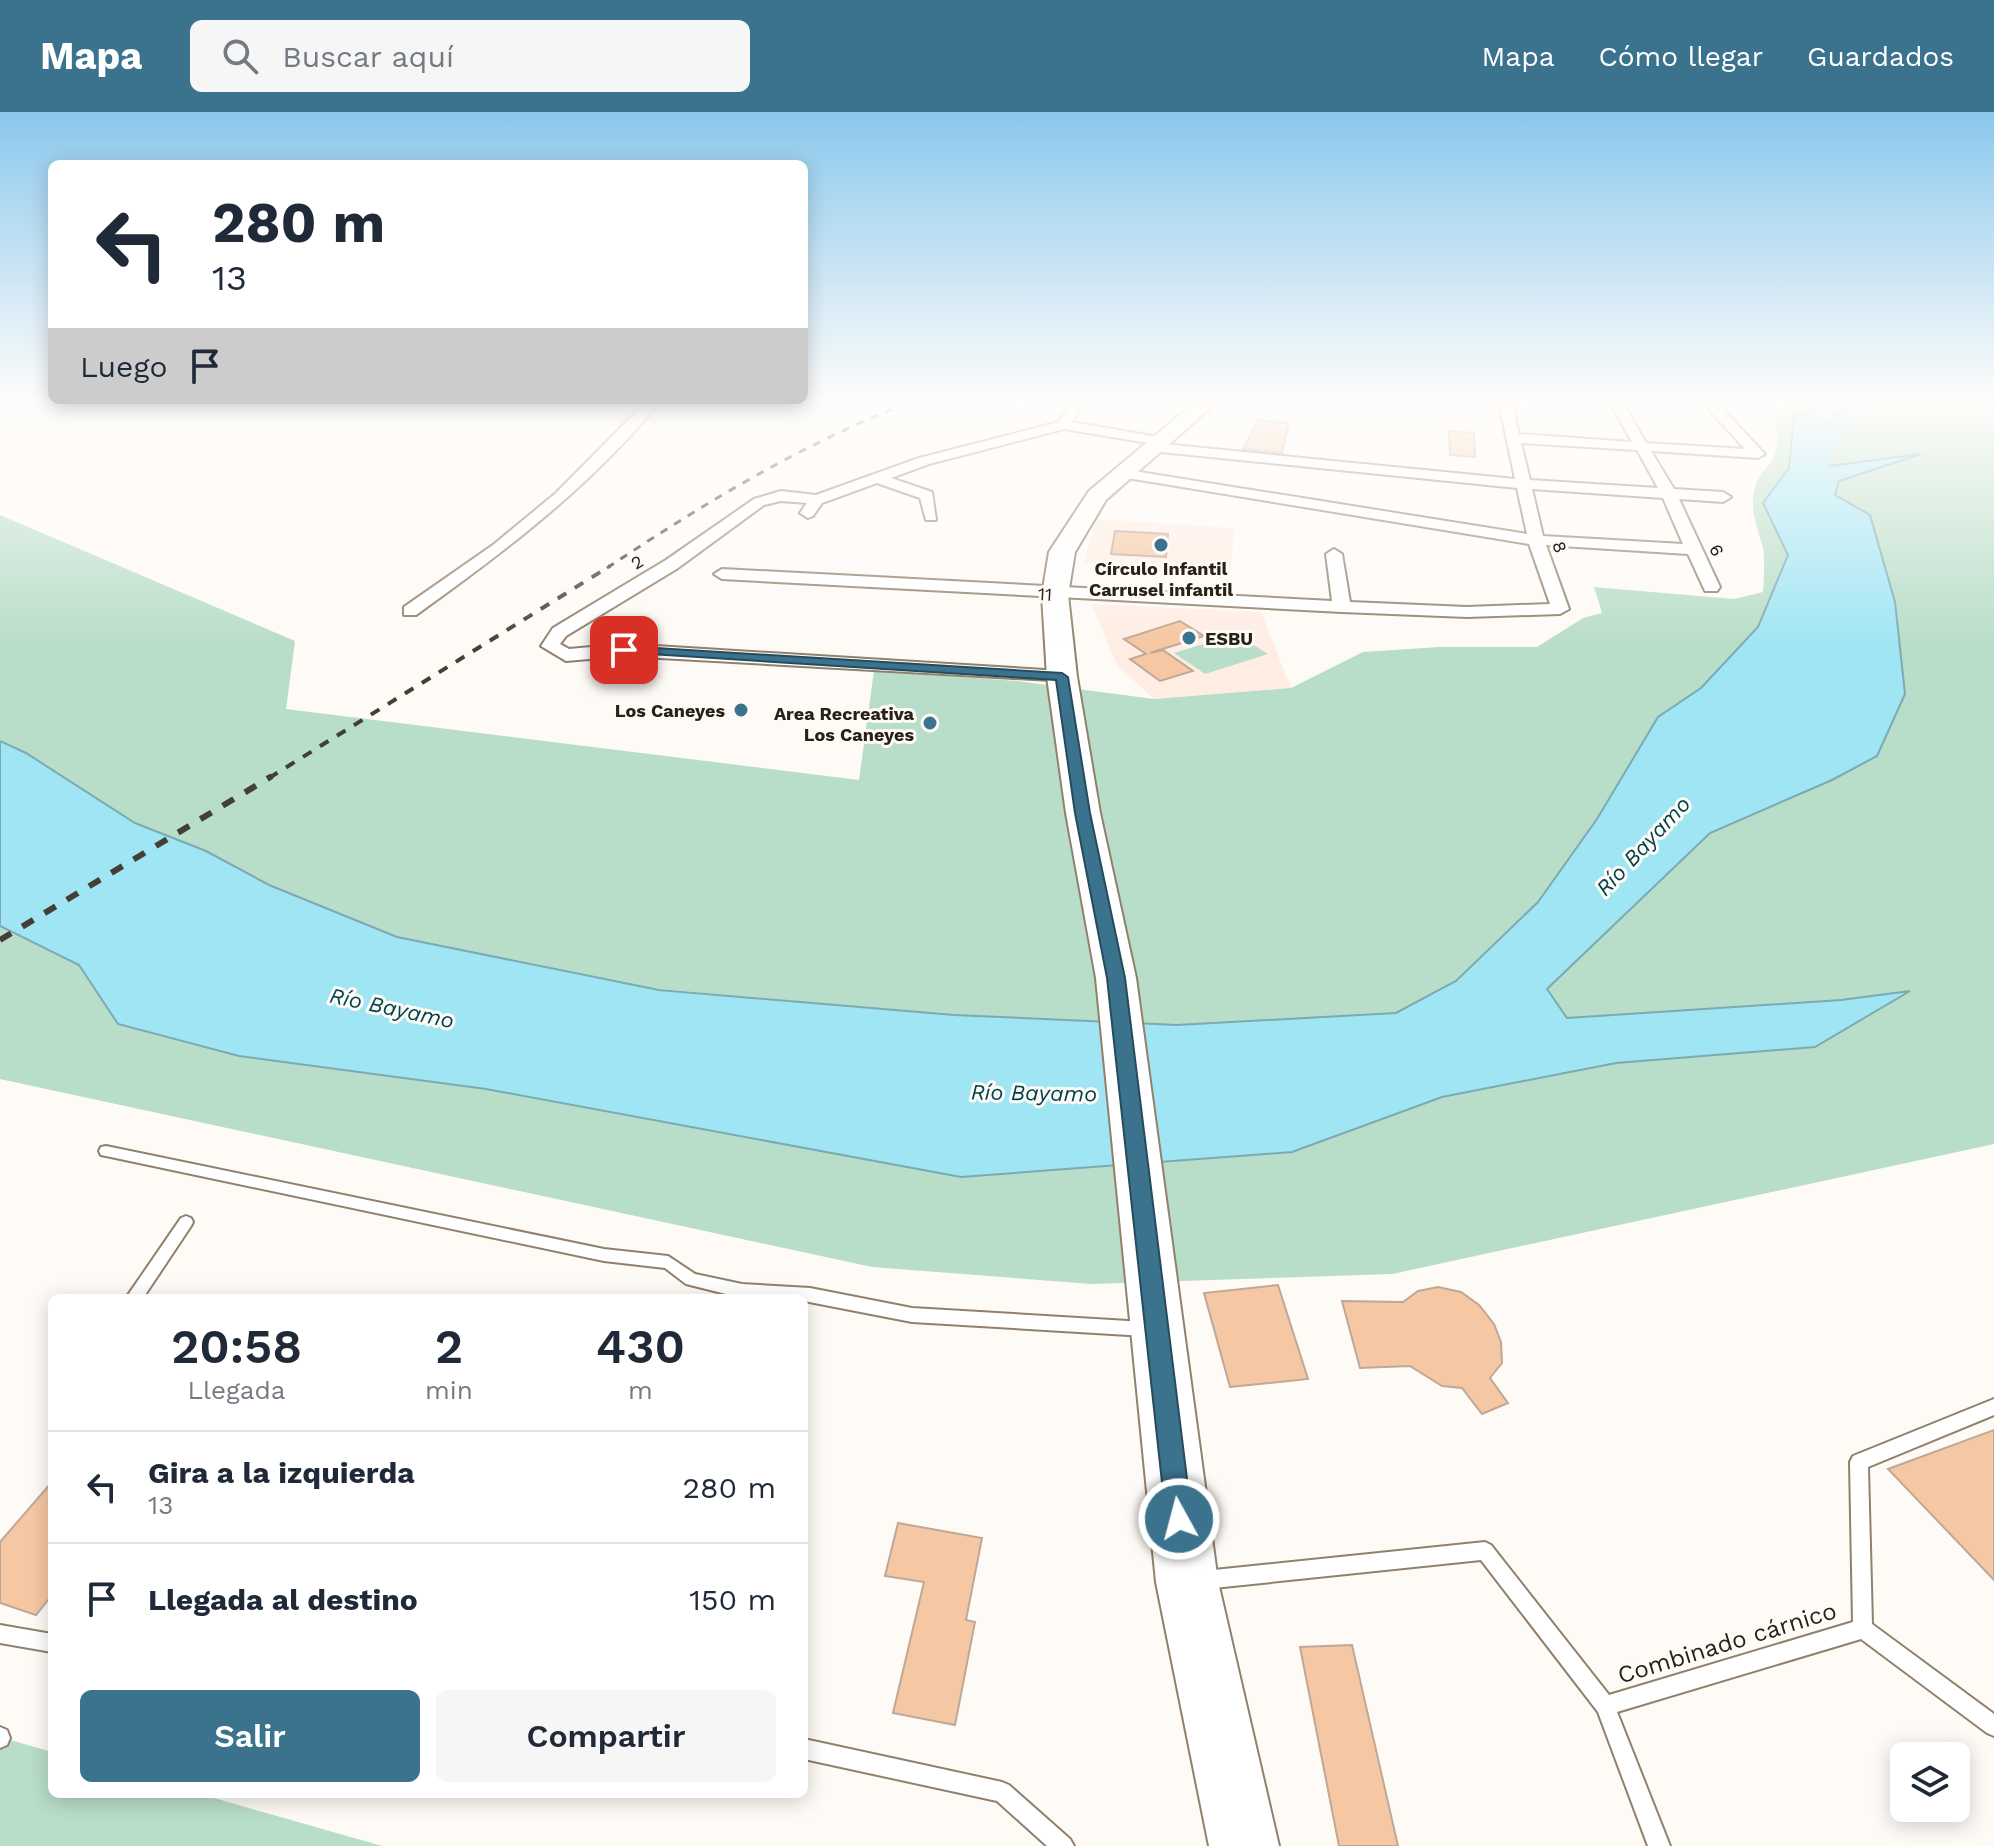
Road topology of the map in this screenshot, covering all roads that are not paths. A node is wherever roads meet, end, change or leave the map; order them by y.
1 (573, 484) edge
2 (862, 484) edge
3 (894, 484) edge
4 (1110, 484) edge
5 (1189, 484) edge
6 (1525, 484) joint
7 (1663, 484) edge
8 (1669, 494) junction
9 (1723, 497) dead end
10 (931, 517) dead end
11 (1536, 540) junction
12 (1694, 549) junction
13 (1334, 554) dead end
14 (722, 574) dead end
15 (1711, 587) dead end
16 (1055, 595) junction
17 (1342, 607) junction
18 (1560, 609) joint
19 (410, 611) dead end
20 (1062, 677) junction
21 (106, 1151) dead end
22 (186, 1222) dead end
23 (137, 1294) edge
24 (793, 1294) edge
25 (808, 1295) edge
26 (1153, 1308) junction
27 (1994, 1407) edge
28 (1187, 1582) junction
29 (1863, 1629) junction
30 (0, 1634) edge
31 (48, 1642) edge
32 (1605, 1706) junction
33 (1994, 1726) edge
34 (808, 1750) edge
35 (1063, 1846) edge
36 (1244, 1846) edge
37 (1659, 1846) edge

1 - 19 street
2 - 20 street, 2
3 - 10 street
4 - 16 main road
5 - 11 street
6 - 8 street
6 - 11 street, 8
7 - 8 street, 6
8 - 9 street
8 - 12 street, 6
11 - 12 street
11 - 18 street, 8
12 - 15 street, 6
13 - 17 street
14 - 16 street, 11
16 - 17 street, 11
16 - 20 main road
17 - 18 street, 11
20 - 26 main road
21 - 24 lane
22 - 23 lane
25 - 26 lane
26 - 28 main road
27 - 29 lane, Combinado cárnico
28 - 32 lane
28 - 36 main road
29 - 32 lane, Combinado cárnico
29 - 33 lane, Combinado cárnico
30 - 31 lane
32 - 37 lane
34 - 35 lane

